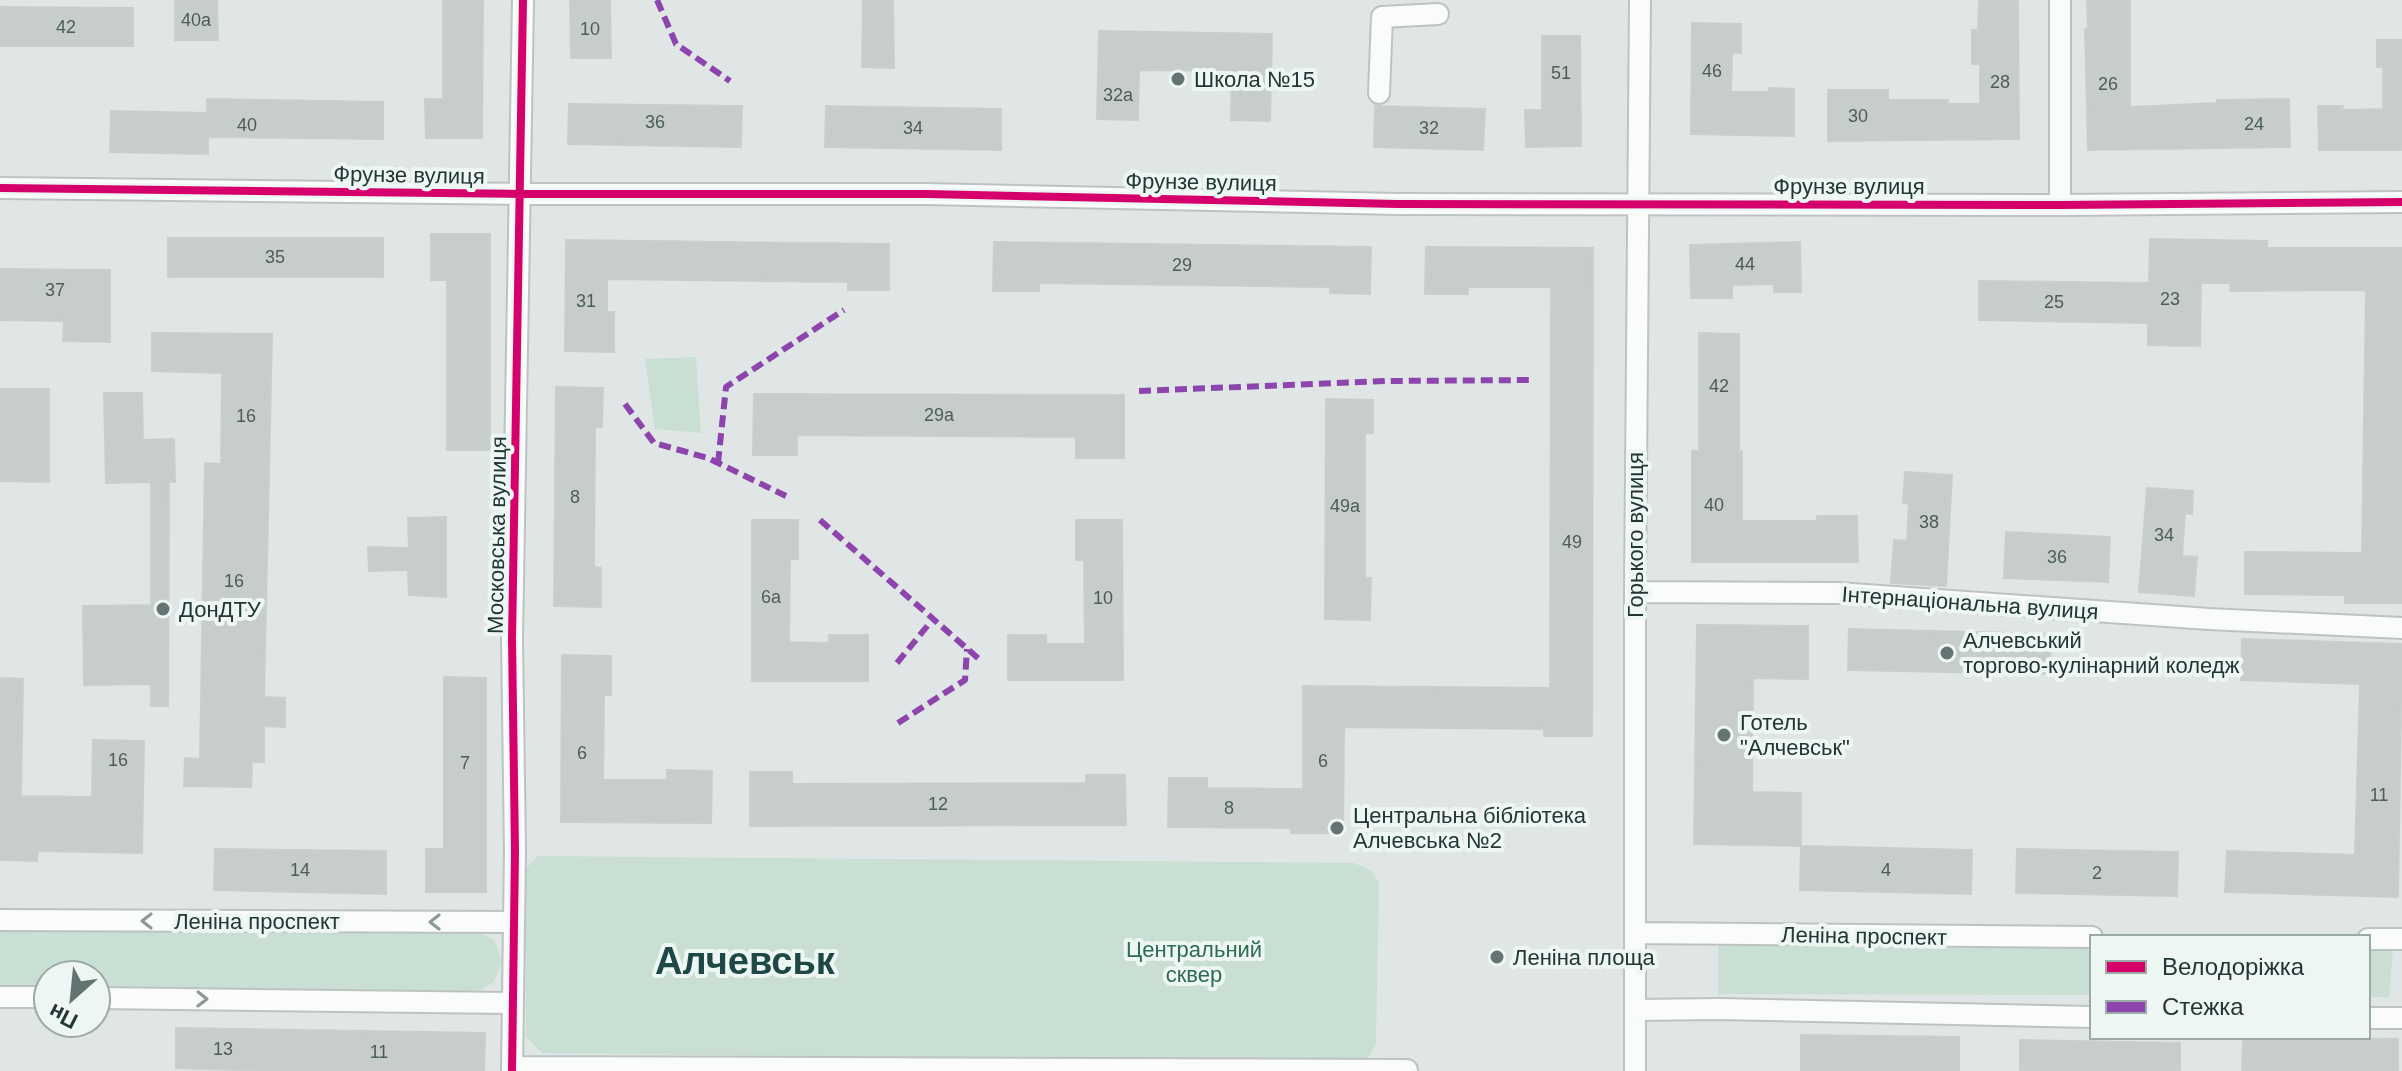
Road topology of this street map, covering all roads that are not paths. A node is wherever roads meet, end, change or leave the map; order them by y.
1 (523, 0) edge
2 (1640, 0) edge
3 (2060, 0) edge
4 (1438, 14) dead end
5 (1379, 93) dead end
6 (0, 188) edge
7 (521, 194) junction
8 (2402, 202) edge
9 (1640, 203) junction
10 (2060, 205) junction
11 (1635, 592) junction
12 (2402, 628) edge
13 (0, 920) edge
14 (513, 922) junction
15 (1635, 933) junction
16 (2090, 937) edge
17 (2370, 939) edge
18 (2402, 939) edge
19 (0, 997) edge
20 (32, 997) edge
21 (112, 998) edge
22 (512, 1003) junction
23 (1635, 1010) junction
24 (2090, 1017) edge
25 (2370, 1018) edge
26 (2402, 1018) edge
27 (512, 1069) edge
28 (1407, 1070) edge
29 (1635, 1071) edge

1 - 7 street, Московська вулиця
2 - 9 street, Горького вулиця
3 - 10 street
4 - 5 street
6 - 7 street, Фрунзе вулиця
7 - 9 street, Фрунзе вулиця
7 - 14 street, Московська вулиця
8 - 10 street, Фрунзе вулиця
9 - 10 street, Фрунзе вулиця
9 - 11 street, Горького вулиця
11 - 12 street, Інтернаціональна вулиця
11 - 15 street, Горького вулиця
14 -> 13 street, Леніна проспект
14 - 22 street, Московська вулиця
15 - 16 street, Леніна проспект
15 - 23 street, Горького вулиця
17 - 18 street
19 - 20 street
21 -> 22 street
22 - 27 street, Московська вулиця
23 - 24 street
23 - 29 street, Горького вулиця
25 - 26 street
27 - 28 street

